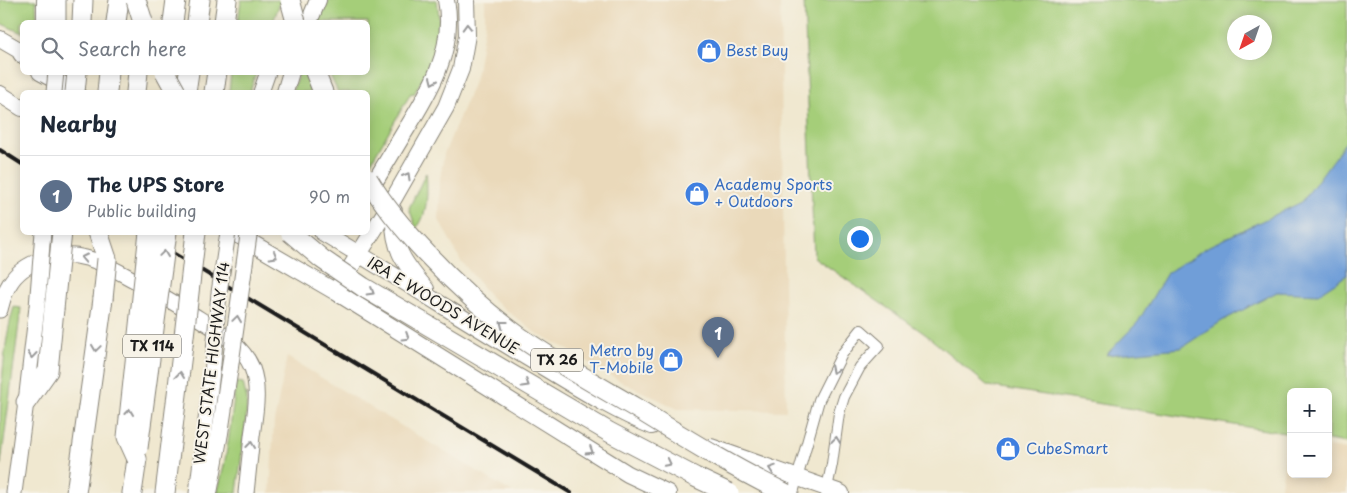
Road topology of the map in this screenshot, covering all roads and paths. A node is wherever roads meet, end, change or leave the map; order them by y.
1 (45, 0) edge
2 (58, 0) edge
3 (83, 0) edge
4 (119, 0) edge
5 (136, 0) edge
6 (144, 0) edge
7 (176, 0) edge
8 (200, 0) edge
9 (228, 0) edge
10 (290, 0) edge
11 (296, 0) edge
12 (318, 0) edge
13 (446, 0) edge
14 (466, 0) edge
15 (45, 20) edge
16 (58, 20) edge
17 (82, 20) edge
18 (116, 20) edge
19 (142, 20) edge
20 (143, 20) edge
21 (173, 20) edge
22 (197, 20) edge
23 (224, 20) edge
24 (287, 20) edge
25 (295, 20) edge
26 (310, 20) edge
27 (0, 40) edge
28 (0, 52) edge
29 (20, 52) edge
30 (20, 62) edge
31 (45, 75) edge
32 (56, 75) edge
33 (77, 75) edge
34 (138, 75) edge
35 (166, 75) edge
36 (168, 75) edge
37 (189, 75) edge
38 (217, 75) edge
39 (267, 75) edge
40 (291, 75) edge
41 (315, 75) edge
42 (54, 90) edge
43 (72, 90) edge
44 (76, 90) edge
45 (136, 90) edge
46 (165, 90) edge
47 (175, 90) edge
48 (186, 90) edge
49 (214, 90) edge
50 (262, 90) edge
51 (285, 90) edge
52 (322, 90) edge
53 (0, 94) edge
54 (20, 107) edge
55 (370, 186) edge
56 (370, 191) edge
57 (394, 198) junction
58 (42, 235) edge
59 (61, 235) edge
60 (99, 235) edge
61 (111, 235) edge
62 (149, 235) edge
63 (167, 235) edge
64 (196, 235) edge
65 (228, 235) edge
66 (238, 235) edge
67 (249, 235) edge
68 (294, 235) edge
69 (340, 237) edge
70 (360, 255) junction
71 (107, 259) junction
72 (314, 280) junction
73 (336, 292) junction
74 (438, 302) junction
75 (46, 308) junction
76 (0, 310) edge
77 (26, 402) joint
78 (137, 459) junction
79 (795, 485) edge
80 (831, 491) edge
81 (14, 493) edge
82 (76, 493) edge
83 (132, 493) edge
84 (165, 493) edge
85 (197, 493) edge
86 (209, 493) edge
87 (246, 493) edge
88 (668, 493) edge
89 (729, 493) edge
90 (784, 493) edge

1 - 15 main road
2 - 16 main road
3 - 17 highway
4 - 18 highway
5 - 19 highway, bridge
6 - 20 highway
7 - 21 highway
8 - 22 highway
9 - 23 highway
10 - 25 highway, bridge
11 - 24 main road
12 - 26 main road
13 -> 55 main road
57 -> 14 main road
27 - 29 main road
28 - 30 main road
31 - 43 main road
32 - 42 main road, bridge
33 - 44 highway, bridge
34 - 45 highway
35 - 46 highway
36 - 47 highway, bridge
37 - 48 highway
38 - 49 highway
39 - 50 main road
40 - 51 main road
41 - 52 highway
53 - 54 main road
90 -> 56 highway, TX 26, bridge
57 - 70 main road
57 - 74 main road
58 - 75 main road, bridge
59 - 75 highway, bridge
60 - 71 highway
61 - 71 highway
78 -> 62 highway, bridge
78 -> 63 highway, TX 114, bridge
84 -> 64 highway, bridge
65 - 85 main road, WEST STATE HIGHWAY 114, bridge
66 -> 72 main road
86 -> 67 main road, bridge
68 -> 89 highway, bridge
69 - 70 main road, IRA E WOODS AVENUE
69 - 72 main road
70 - 73 main road
70 - 74 main road, IRA E WOODS AVENUE
71 -> 82 highway, bridge
72 - 73 main road
73 -> 88 main road
79 -> 74 main road, IRA E WOODS AVENUE
75 -> 77 highway
87 -> 76 main road
77 - 81 main road
78 - 83 highway, TX 114
79 - 80 main road, IRA E WOODS AVENUE
80 -> 79 street

